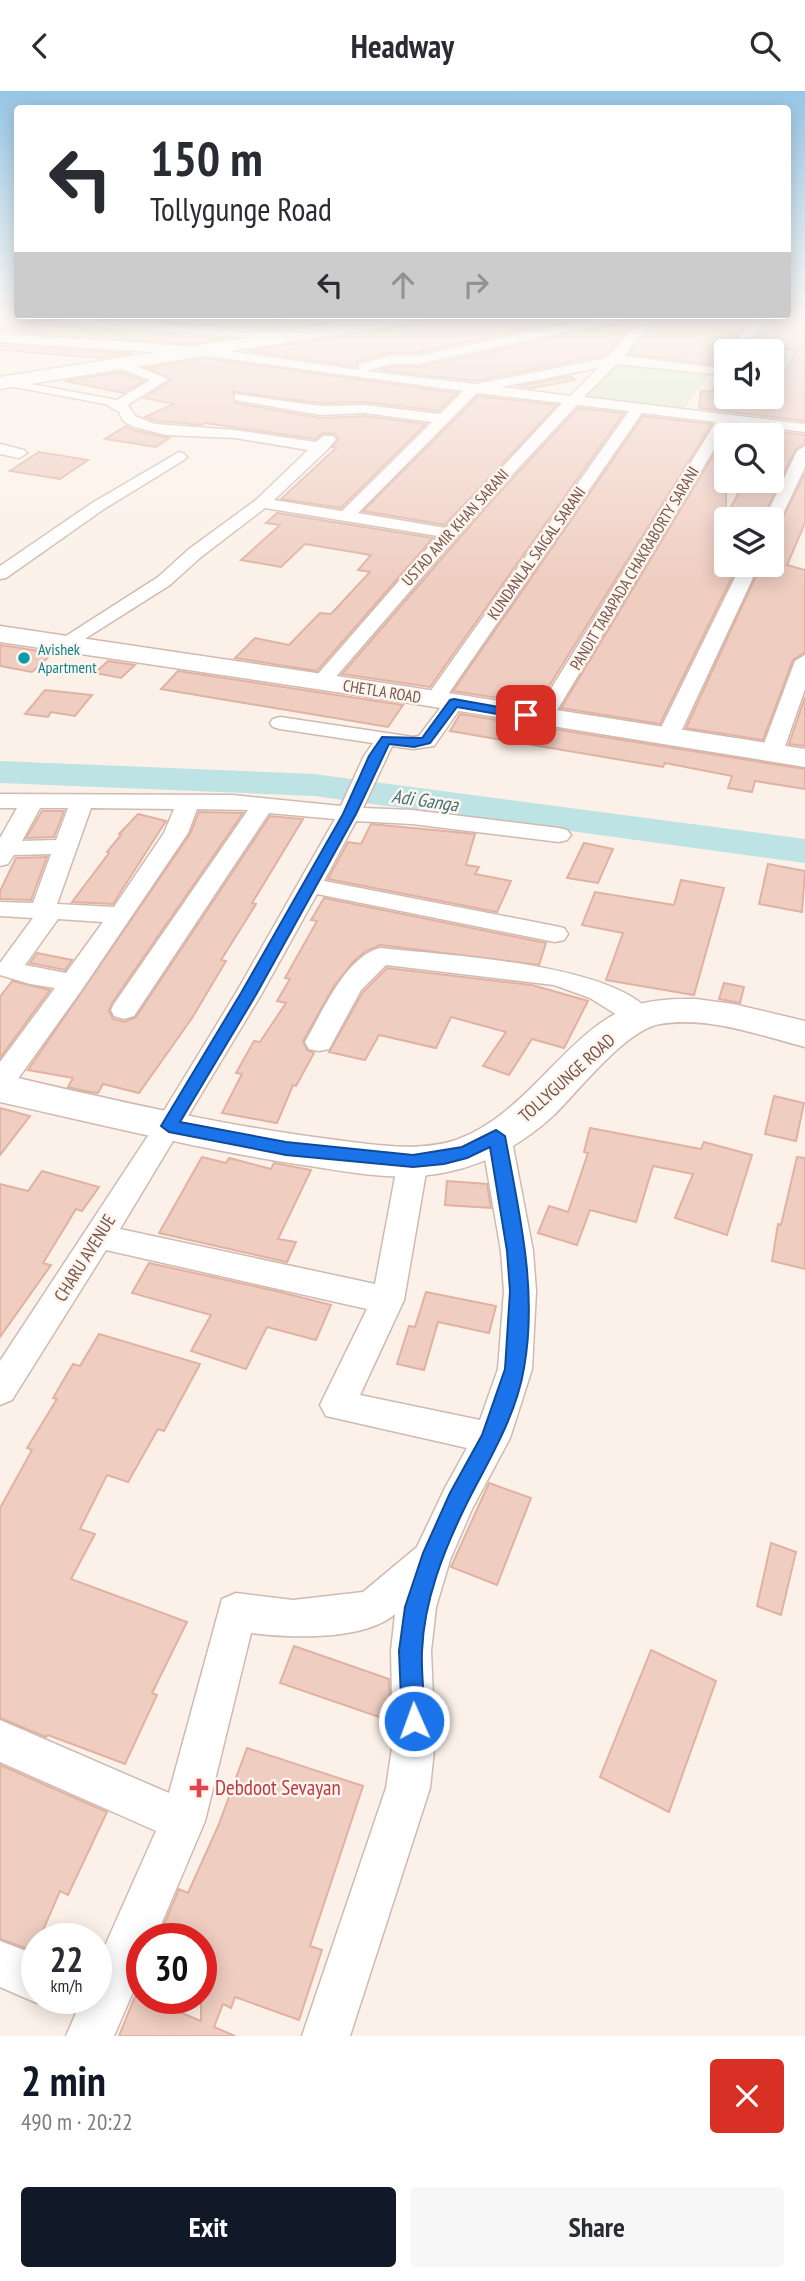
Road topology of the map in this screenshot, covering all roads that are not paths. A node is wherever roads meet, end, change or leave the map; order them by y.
1 (119, 406) edge
2 (300, 406) edge
3 (366, 406) junction
4 (457, 406) edge
5 (566, 406) edge
6 (619, 406) edge
7 (638, 408) junction
8 (444, 419) junction
9 (725, 419) junction
10 (805, 428) edge
11 (322, 447) junction
12 (0, 449) edge
13 (805, 451) edge
14 (19, 453) dead end
15 (179, 457) dead end
16 (262, 503) junction
17 (778, 507) edge
18 (346, 516) junction
19 (448, 533) junction
20 (0, 574) edge
21 (744, 577) edge
22 (0, 634) edge
23 (65, 643) junction
24 (805, 661) edge
25 (321, 682) junction
26 (444, 701) junction
27 (543, 718) junction
28 (280, 723) dead end
29 (668, 736) junction
30 (381, 748) junction
31 (772, 752) junction
32 (805, 758) edge
33 (0, 801) edge
34 (32, 801) junction
35 (82, 802) junction
36 (188, 803) junction
37 (263, 804) junction
38 (350, 812) junction
39 (559, 835) dead end
40 (65, 847) junction
41 (2, 851) edge
42 (308, 885) junction
43 (0, 909) edge
44 (46, 913) junction
45 (121, 915) junction
46 (555, 935) dead end
47 (75, 982) junction
48 (124, 1010) dead end
49 (640, 1017) junction
50 (805, 1034) edge
51 (319, 1042) dead end
52 (0, 1083) edge
53 (0, 1089) edge
54 (169, 1126) junction
55 (496, 1136) junction
56 (413, 1161) junction
57 (97, 1236) junction
58 (388, 1300) junction
59 (0, 1389) edge
60 (492, 1438) junction
61 (431, 1560) junction
62 (0, 1741) edge
63 (183, 1821) junction
64 (0, 1964) edge
65 (21, 1973) edge
66 (112, 1974) edge
67 (326, 2036) edge

1 - 11 street
2 - 3 street
3 - 8 street
3 - 11 street
4 - 8 street
5 - 19 street, USTAD AMIR KHAN SARANI
6 - 7 street
7 - 9 street
7 - 26 street, KUNDANLAL SAIGAL SARANI
8 - 18 street
9 - 10 street
9 - 27 street, PANDIT TARAPADA CHAKRABORTY SARANI
11 - 16 street
12 - 14 street
13 - 17 street
15 - 20 street
16 - 18 street
16 - 23 street
18 - 19 street
19 - 25 street, USTAD AMIR KHAN SARANI
21 - 29 street
22 - 23 main road, CHETLA ROAD
23 - 25 main road, CHETLA ROAD
24 - 31 street
25 - 26 main road, CHETLA ROAD
26 - 27 main road, CHETLA ROAD
26 - 30 street, KUNDANLAL SAIGAL SARANI
27 - 29 main road, CHETLA ROAD
28 - 30 street
29 - 31 main road, CHETLA ROAD
30 - 38 street, CHARU AVENUE
31 - 32 main road, CHETLA ROAD
33 - 34 street
34 - 35 street
34 - 41 street
35 - 36 street
35 - 40 street
36 - 37 street
36 - 45 street
37 - 38 street
37 - 48 street
38 - 39 street
38 - 42 street, CHARU AVENUE
40 - 41 street
40 - 44 street
42 - 46 street
42 - 54 street, CHARU AVENUE
43 - 44 street
44 - 45 street
44 - 47 street
45 - 47 street
47 - 52 street
49 - 50 main road, TOLLYGUNGE ROAD
49 - 51 street
49 - 55 main road, TOLLYGUNGE ROAD
53 - 54 main road, TOLLYGUNGE ROAD
54 - 56 main road, TOLLYGUNGE ROAD
54 - 57 street, CHARU AVENUE
55 - 56 main road, TOLLYGUNGE ROAD
55 - 60 street
56 - 58 street
57 - 58 street
57 - 59 street, CHARU AVENUE
58 - 60 street
60 - 61 street
61 - 63 street
61 - 67 street
62 - 63 street
63 - 66 street
64 - 65 street

